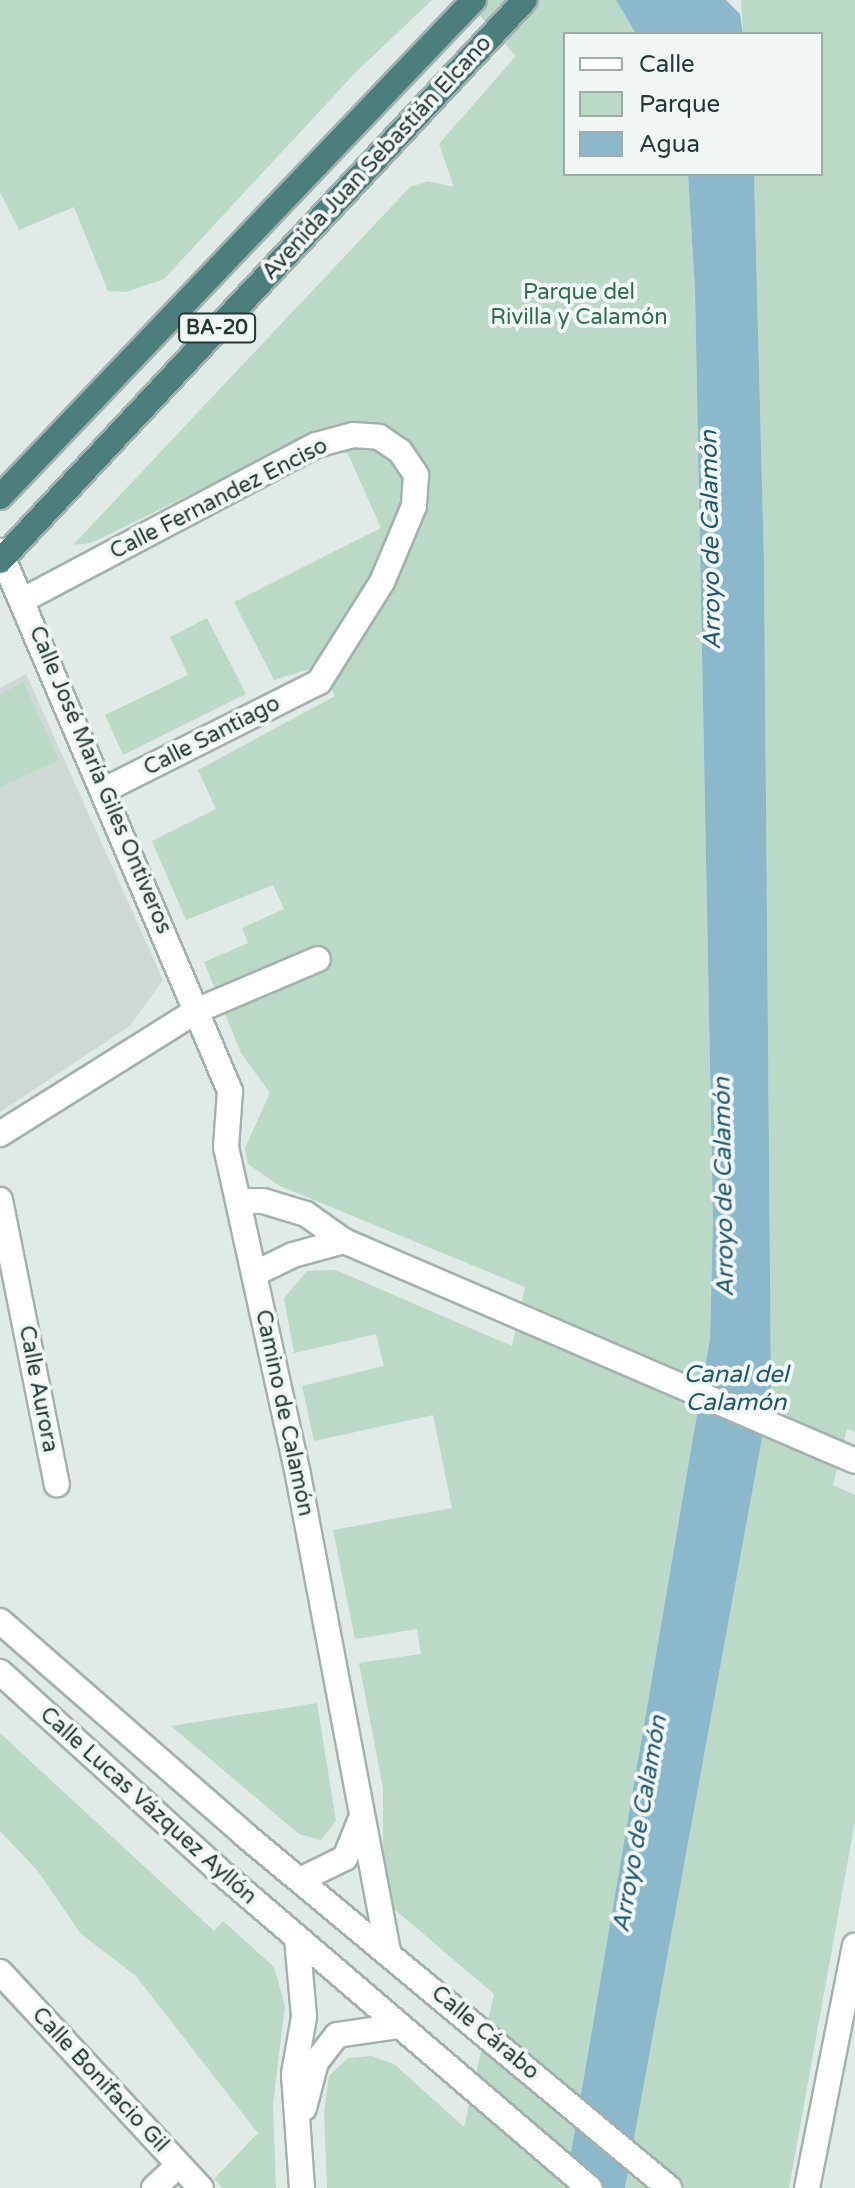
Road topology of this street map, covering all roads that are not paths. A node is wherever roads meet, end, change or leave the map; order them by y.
1 (474, 0) edge
2 (525, 0) edge
3 (0, 497) edge
4 (1, 556) edge
5 (23, 600) junction
6 (319, 682) joint
7 (104, 790) junction
8 (318, 959) dead end
9 (198, 1010) junction
10 (0, 1134) edge
11 (0, 1200) edge
12 (238, 1201) junction
13 (344, 1241) junction
14 (254, 1274) junction
15 (855, 1461) edge
16 (57, 1484) dead end
17 (0, 1621) edge
18 (0, 1672) edge
19 (360, 1821) junction
20 (300, 1880) junction
21 (297, 1938) junction
22 (855, 1946) edge
23 (388, 1952) junction
24 (0, 1972) edge
25 (399, 2026) junction
26 (300, 2122) junction
27 (179, 2165) junction
28 (154, 2188) edge
29 (201, 2188) edge
30 (302, 2188) edge
31 (590, 2188) edge
32 (669, 2188) edge
33 (807, 2188) edge

1 - 3 highway, Avenida Juan Sebastián Elcano / BA-20
2 - 4 highway, Avenida Juan Sebastián Elcano / BA-20
4 - 5 street, Calle José María Giles Ontiveros
5 - 6 street, Calle Fernandez Enciso
5 - 7 street, Calle José María Giles Ontiveros
6 - 7 street, Calle Santiago
7 - 9 street, Calle José María Giles Ontiveros
8 - 9 street
9 - 10 street
9 - 12 street, Camino de Calamón
11 - 16 street, Calle Aurora
12 - 13 street
12 - 14 street, Camino de Calamón
13 - 14 street
13 - 15 street
14 - 19 street, Camino de Calamón
17 - 20 street, Calle Lucas Vázquez Ayllón
18 - 21 street, Calle Lucas Vázquez Ayllón
19 - 20 street
19 - 23 street, Camino de Calamón
20 - 23 street, Calle Cárabo
21 - 25 street
21 - 26 street
22 - 33 street
23 - 32 street, Calle Cárabo
24 - 27 street, Calle Bonifacio Gil
25 - 26 street
25 - 31 street
26 - 30 street
27 - 28 street
27 - 29 street, Calle Bonifacio Gil

